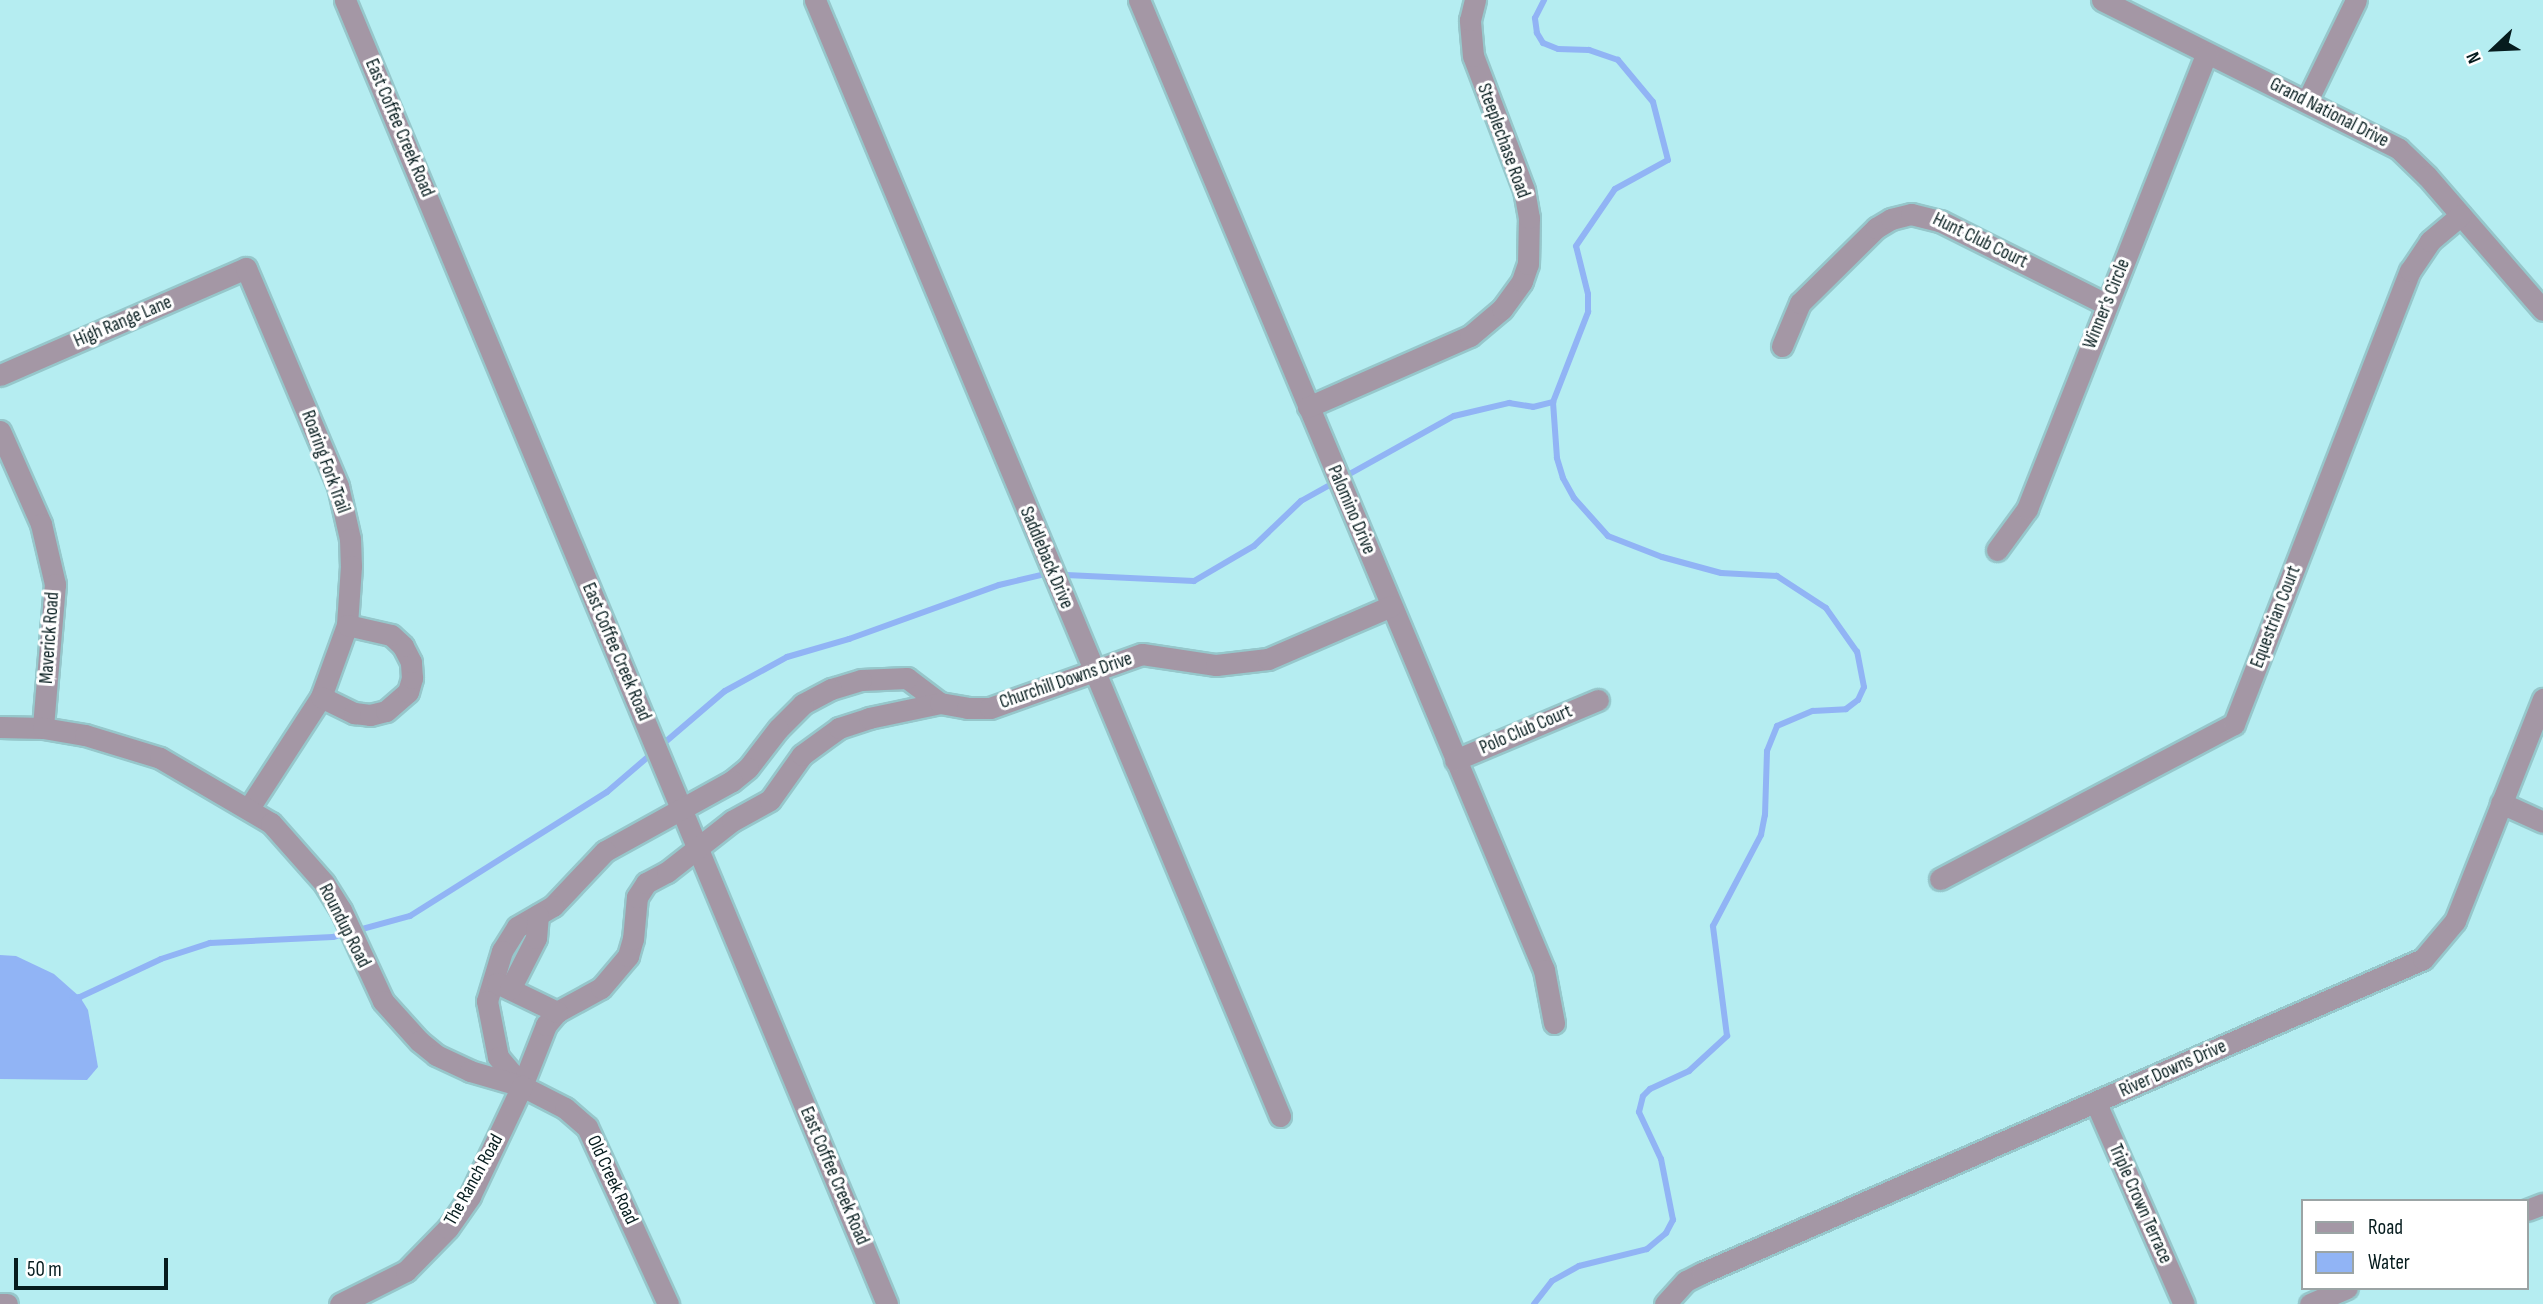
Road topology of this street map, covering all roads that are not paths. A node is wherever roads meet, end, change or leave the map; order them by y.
1 (345, 0) edge
2 (816, 0) edge
3 (1139, 0) edge
4 (1475, 0) edge
5 (2102, 0) edge
6 (2356, 0) edge
7 (2207, 53) junction
8 (2307, 100) junction
9 (2461, 215) junction
10 (246, 268) joint
11 (2106, 304) junction
12 (2543, 310) edge
13 (1782, 346) dead end
14 (0, 375) edge
15 (1308, 407) junction
16 (0, 431) edge
17 (1997, 550) dead end
18 (1391, 606) junction
19 (347, 625) junction
20 (1094, 672) junction
21 (321, 697) junction
22 (2543, 699) edge
23 (1598, 700) dead end
24 (940, 703) junction
25 (0, 727) edge
26 (43, 728) junction
27 (1455, 760) junction
28 (2501, 803) junction
29 (249, 808) junction
30 (681, 811) junction
31 (2543, 822) edge
32 (697, 849) junction
33 (1940, 879) dead end
34 (501, 985) junction
35 (557, 1012) junction
36 (1554, 1023) dead end
37 (522, 1086) junction
38 (2095, 1103) junction
39 (1280, 1116) dead end
40 (2342, 1290) edge
41 (0, 1304) edge
42 (7, 1304) edge
43 (340, 1304) edge
44 (668, 1304) edge
45 (887, 1304) edge
46 (1665, 1304) edge
47 (2184, 1304) edge
48 (2310, 1304) edge

1 - 30 street, East Coffee Creek Road
2 - 20 street, Saddleback Drive
3 - 15 street, Palomino Drive
4 - 15 street, Steeplechase Road
5 - 7 street, Grand National Drive
6 - 8 street
7 - 8 street, Grand National Drive
7 - 11 street, Winner's Circle
8 - 9 street, Grand National Drive
9 - 12 street, Grand National Drive
9 - 33 street, Equestrian Court
10 - 14 street, High Range Lane
10 - 19 street, Roaring Fork Trail
11 - 13 street, Hunt Club Court
11 - 17 street, Winner's Circle
15 - 18 street, Palomino Drive
16 - 26 street, Maverick Road
18 - 20 street, Churchill Downs Drive
18 - 27 street, Palomino Drive
19 - 21 street, Roaring Fork Trail
19 - 21 street
20 - 24 street, Churchill Downs Drive
20 - 39 street, Saddleback Drive
21 - 29 street, Roaring Fork Trail
22 - 28 street, River Downs Drive
23 - 27 street, Polo Club Court
24 - 30 street, Churchill Downs Drive
24 - 32 street, Churchill Downs Drive
25 - 26 street, Roundup Road
26 - 29 street, Roundup Road
27 - 36 street, Palomino Drive
28 - 31 street
28 - 38 street, River Downs Drive
29 - 37 street, Roundup Road
30 - 32 street, East Coffee Creek Road
30 - 34 street
32 - 35 street
32 - 45 street, East Coffee Creek Road
34 - 35 street
34 - 37 street
35 - 37 street, The Ranch Road
37 - 43 street, The Ranch Road
37 - 44 street, Old Creek Road
38 - 46 street, River Downs Drive
38 - 47 street, Triple Crown Terrace
40 - 48 street
41 - 42 street

